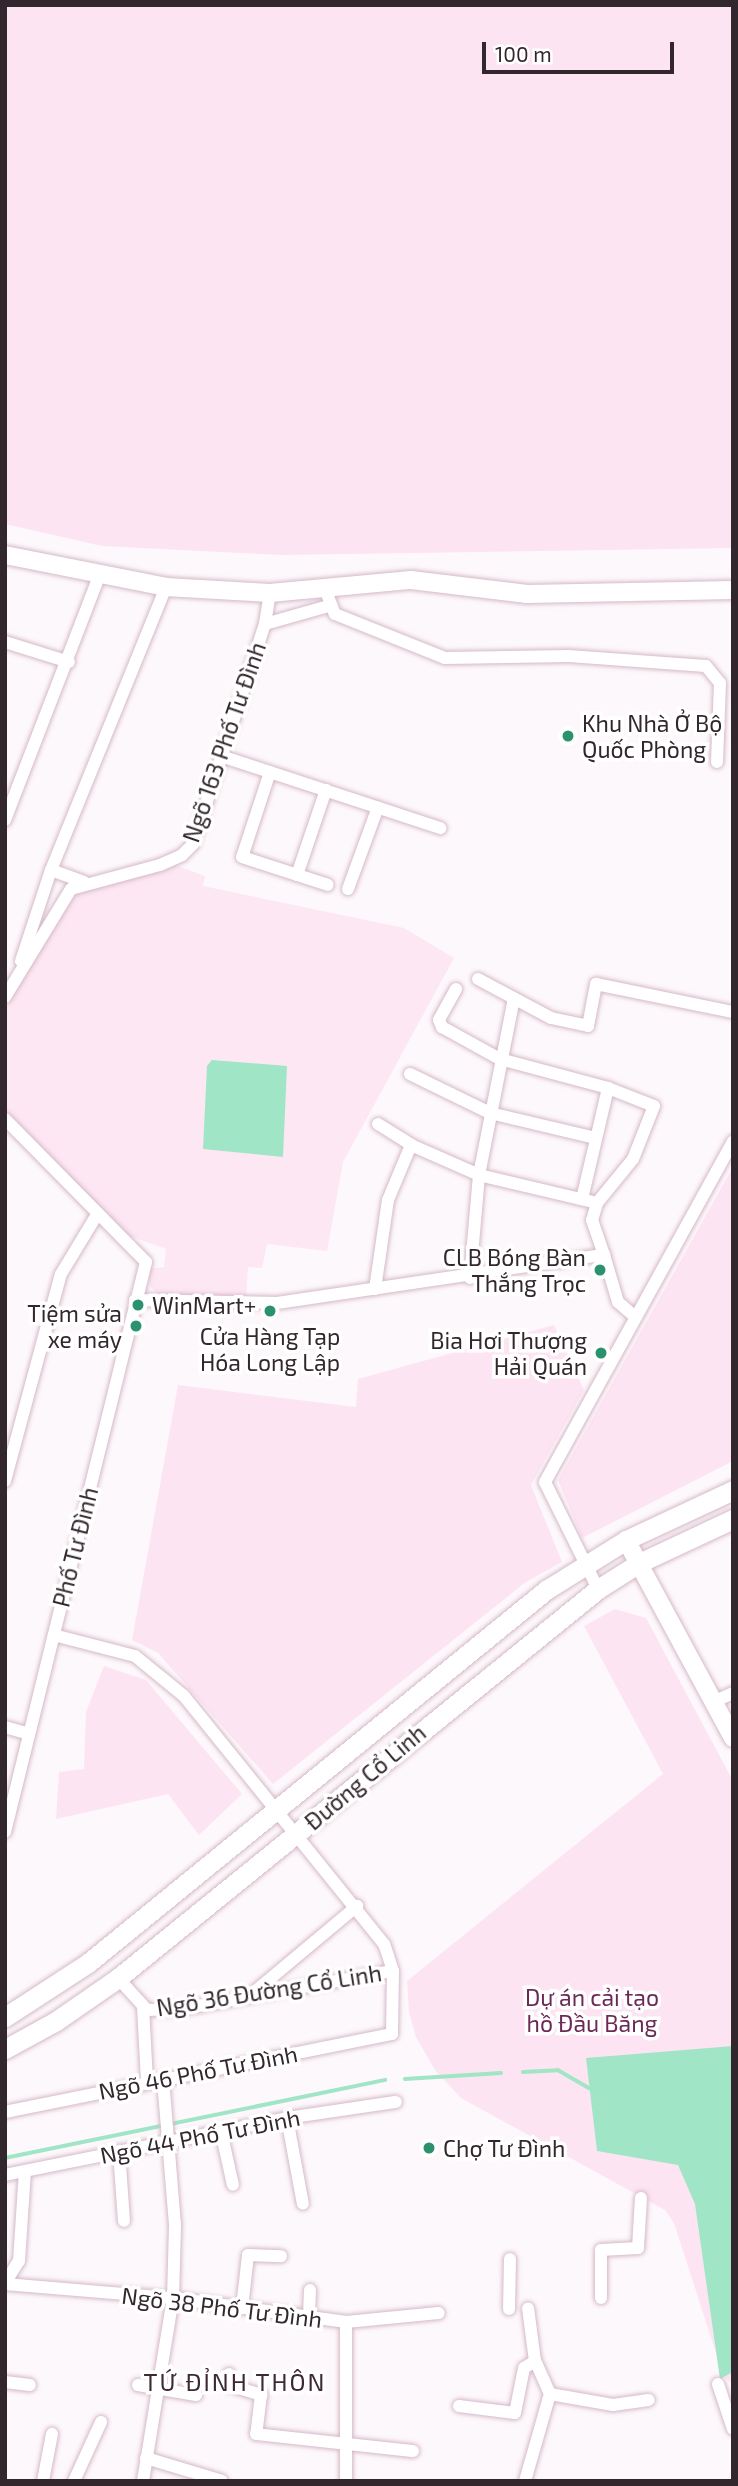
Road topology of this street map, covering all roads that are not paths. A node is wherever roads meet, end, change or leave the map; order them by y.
1 (5, 555) edge
2 (99, 577) junction
3 (324, 586) junction
4 (166, 587) junction
5 (733, 590) edge
6 (270, 593) junction
7 (328, 606) junction
8 (265, 624) junction
9 (5, 642) edge
10 (69, 662) junction
11 (221, 755) junction
12 (717, 762) dead end
13 (270, 772) junction
14 (326, 790) junction
15 (378, 807) junction
16 (5, 820) edge
17 (440, 828) dead end
18 (51, 870) junction
19 (297, 875) junction
20 (83, 882) junction
21 (328, 885) dead end
22 (348, 889) dead end
23 (18, 974) junction
24 (478, 979) dead end
25 (456, 989) dead end
26 (5, 997) edge
27 (514, 998) junction
28 (733, 1012) edge
29 (500, 1059) junction
30 (410, 1074) dead end
31 (608, 1088) junction
32 (490, 1113) junction
33 (5, 1119) edge
34 (378, 1124) dead end
35 (596, 1138) junction
36 (733, 1142) edge
37 (411, 1145) junction
38 (479, 1175) junction
39 (582, 1199) junction
40 (597, 1203) junction
41 (98, 1213) junction
42 (604, 1255) junction
43 (470, 1278) junction
44 (375, 1289) junction
45 (135, 1300) junction
46 (634, 1316) junction
47 (5, 1481) edge
48 (733, 1490) edge
49 (733, 1519) edge
50 (626, 1540) junction
51 (639, 1563) junction
52 (583, 1564) junction
53 (598, 1589) junction
54 (54, 1635) junction
55 (733, 1693) edge
56 (713, 1702) junction
57 (5, 1727) edge
58 (29, 1734) junction
59 (733, 1738) edge
60 (10, 1795) edge
61 (278, 1808) junction
62 (5, 1832) edge
63 (298, 1833) junction
64 (357, 1906) junction
65 (393, 1971) junction
66 (118, 1978) junction
67 (251, 1995) junction
68 (143, 2007) junction
69 (5, 2017) edge
70 (5, 2049) edge
71 (163, 2078) junction
72 (147, 2082) junction
73 (396, 2102) dead end
74 (5, 2112) edge
75 (287, 2118) junction
76 (222, 2131) junction
77 (169, 2138) junction
78 (119, 2151) junction
79 (25, 2171) junction
80 (5, 2175) edge
81 (233, 2185) dead end
82 (640, 2198) dead end
83 (303, 2204) dead end
84 (124, 2221) dead end
85 (281, 2256) dead end
86 (510, 2259) dead end
87 (5, 2284) edge
88 (310, 2290) dead end
89 (173, 2298) junction
90 (601, 2298) dead end
91 (242, 2308) junction
92 (528, 2308) dead end
93 (509, 2309) dead end
94 (439, 2313) dead end
95 (309, 2317) junction
96 (346, 2322) junction
97 (535, 2361) junction
98 (229, 2374) dead end
99 (5, 2382) edge
100 (718, 2384) dead end
101 (30, 2385) dead end
102 (138, 2385) dead end
103 (157, 2387) junction
104 (551, 2394) junction
105 (196, 2395) dead end
106 (649, 2400) dead end
107 (459, 2406) dead end
108 (101, 2422) dead end
109 (733, 2429) edge
110 (52, 2434) dead end
111 (348, 2445) junction
112 (413, 2451) dead end
113 (146, 2458) junction
114 (43, 2481) edge
115 (74, 2481) edge
116 (143, 2481) edge
117 (222, 2481) edge
118 (346, 2481) edge
119 (525, 2481) edge

1 - 2 street
2 - 4 street
2 - 10 street
3 - 5 street
3 - 6 street
3 - 7 street
4 - 6 street
4 - 18 street
6 - 8 street, Ngõ 163 Phố Tư Đình
7 - 8 street
7 - 12 street
8 - 11 street, Ngõ 163 Phố Tư Đình
9 - 10 street
10 - 16 street
11 - 13 street
11 - 20 street, Ngõ 163 Phố Tư Đình
13 - 14 street
13 - 19 street
14 - 15 street
14 - 19 street
15 - 17 street
15 - 22 street
18 - 20 street
18 - 23 street
19 - 21 street
20 - 23 street
23 - 26 street
24 - 27 street
25 - 29 street
27 - 28 street
27 - 29 street
29 - 31 street
29 - 32 street
30 - 32 street
31 - 35 street
31 - 40 street
32 - 35 street
32 - 38 street
33 - 41 street
34 - 37 street
35 - 39 street
36 - 46 street
37 - 38 street
37 - 44 street
38 - 39 street
38 - 43 street
39 - 40 street
40 - 42 street
41 - 45 street, Phố Tư Đình
41 - 47 street
42 - 43 street
42 - 46 street
43 - 44 street
44 - 45 street
45 - 54 street, Phố Tư Đình
46 - 52 street
48 - 50 main road, Đường Cổ Linh
49 - 51 main road, Đường Cổ Linh
50 - 51 street
50 - 52 main road, Đường Cổ Linh
51 - 53 main road, Đường Cổ Linh
51 - 56 street
52 - 53 street
52 - 61 main road, Đường Cổ Linh
53 - 63 main road, Đường Cổ Linh
54 - 58 street, Phố Tư Đình
54 - 61 street
55 - 56 street
56 - 59 street
57 - 58 street
58 - 60 street, Phố Tư Đình
60 - 62 street, Phố Tư Đình
61 - 63 street
61 - 69 main road, Đường Cổ Linh
63 - 64 street
63 - 66 main road, Đường Cổ Linh
64 - 65 street
64 - 67 street
65 - 67 street, Ngõ 36 Đường Cổ Linh
65 - 71 street, Ngõ 46 Phố Tư Đình
66 - 68 street, Ngõ 36 Đường Cổ Linh
66 - 70 main road, Đường Cổ Linh
67 - 68 street, Ngõ 36 Đường Cổ Linh
68 - 72 street
71 - 72 street, Ngõ 46 Phố Tư Đình
71 - 77 street
72 - 74 street, Ngõ 46 Phố Tư Đình
73 - 75 street, Ngõ 44 Phố Tư Đình
75 - 76 street, Ngõ 44 Phố Tư Đình
75 - 83 street
76 - 77 street, Ngõ 44 Phố Tư Đình
76 - 81 street
77 - 78 street, Ngõ 44 Phố Tư Đình
77 - 89 street
78 - 79 street, Ngõ 44 Phố Tư Đình
78 - 84 street
79 - 80 street, Ngõ 44 Phố Tư Đình
79 - 87 street
82 - 90 street
85 - 91 street
86 - 93 street
87 - 89 street, Ngõ 38 Phố Tư Đình
88 - 95 street
89 - 91 street, Ngõ 38 Phố Tư Đình
89 - 103 street
91 - 95 street, Ngõ 38 Phố Tư Đình
92 - 97 street
94 - 96 street, Ngõ 38 Phố Tư Đình
95 - 96 street, Ngõ 38 Phố Tư Đình
96 - 111 street
97 - 104 street
97 - 107 street
98 - 111 street
99 - 101 street
100 - 109 street
102 - 103 street
103 - 105 street
103 - 113 street
104 - 106 street
104 - 119 street
108 - 115 street
110 - 114 street
111 - 112 street
111 - 118 street
113 - 116 street
113 - 117 street

